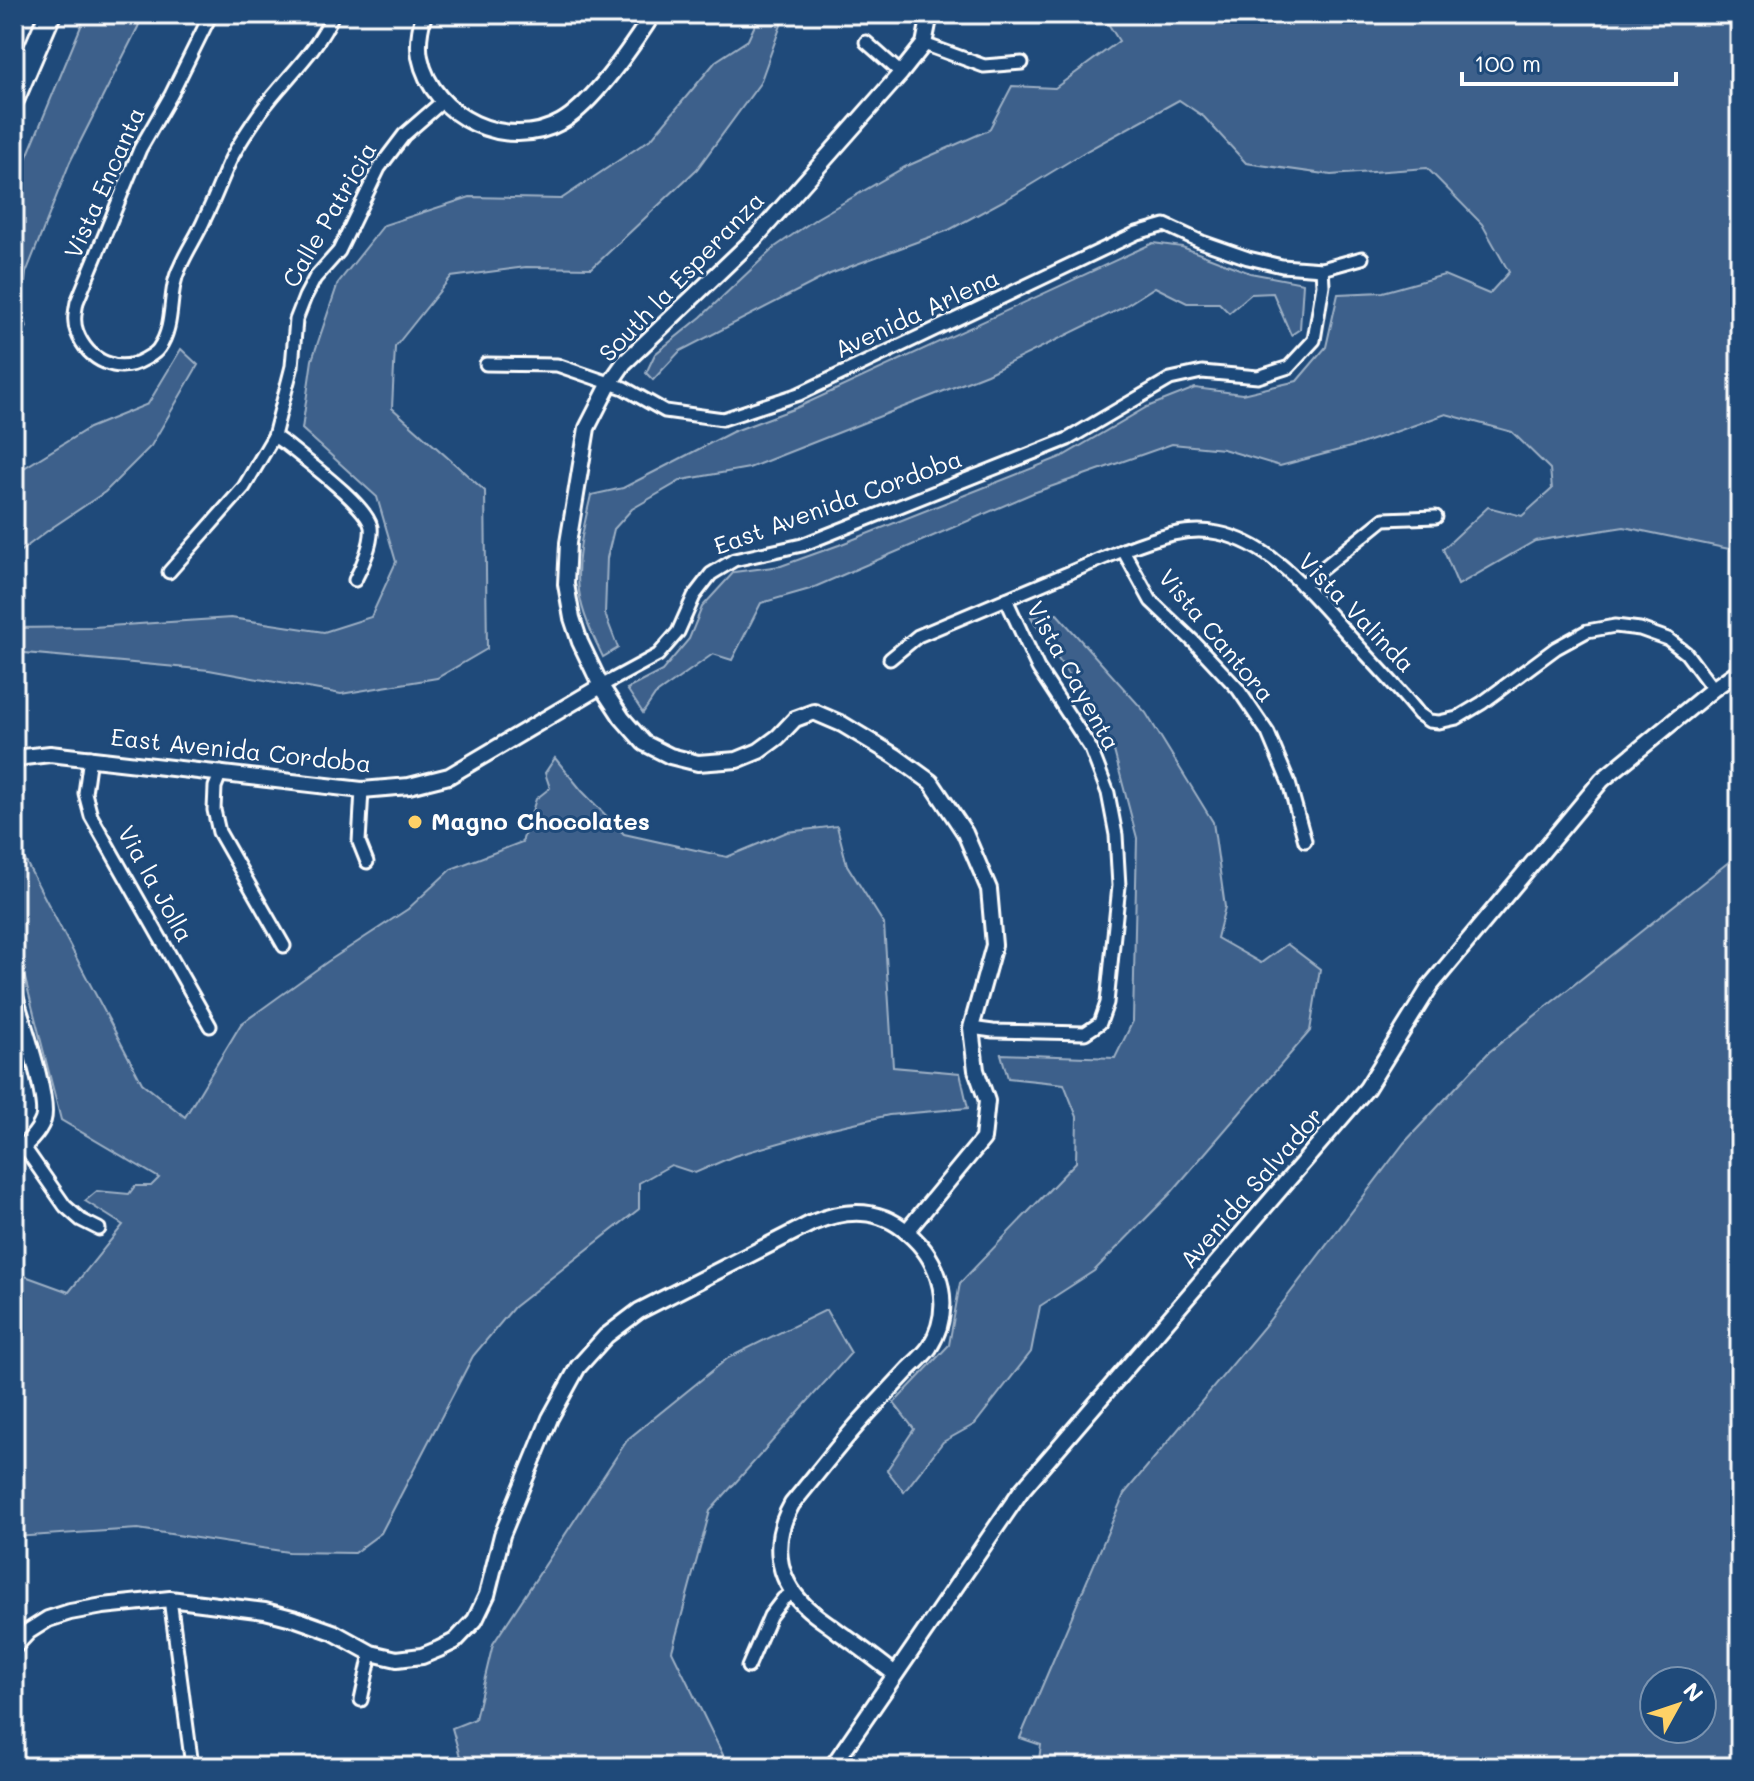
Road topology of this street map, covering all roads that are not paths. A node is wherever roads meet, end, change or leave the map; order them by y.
1 (211, 14) edge
2 (333, 14) edge
3 (424, 14) edge
4 (653, 14) edge
5 (930, 14) edge
6 (50, 16) edge
7 (866, 42) dead end
8 (924, 44) junction
9 (1022, 63) dead end
10 (901, 73) junction
11 (14, 98) edge
12 (443, 101) junction
13 (1362, 258) dead end
14 (1322, 269) junction
15 (486, 364) dead end
16 (610, 383) junction
17 (274, 436) junction
18 (1436, 517) dead end
19 (1123, 550) junction
20 (169, 572) dead end
21 (355, 580) dead end
22 (1302, 585) junction
23 (1006, 599) junction
24 (890, 659) dead end
25 (1740, 670) edge
26 (601, 686) junction
27 (1713, 689) junction
28 (90, 757) junction
29 (14, 762) edge
30 (221, 772) junction
31 (362, 790) junction
32 (1305, 841) dead end
33 (367, 862) dead end
34 (284, 946) dead end
35 (14, 993) edge
36 (210, 1026) dead end
37 (971, 1028) junction
38 (19, 1150) edge
39 (99, 1229) dead end
40 (907, 1231) junction
41 (794, 1592) junction
42 (170, 1599) junction
43 (14, 1647) edge
44 (371, 1653) junction
45 (748, 1667) dead end
46 (895, 1674) junction
47 (361, 1700) dead end
48 (192, 1766) edge
49 (832, 1767) edge

1 - 2 street, Vista Encanta
3 - 12 street
4 - 12 street
5 - 8 street, South la Esperanza
6 - 11 highway
7 - 10 street
8 - 9 street
8 - 10 street, South la Esperanza
10 - 16 street, South la Esperanza
12 - 17 street, Calle Patricia
13 - 14 street, Avenida Arlena
14 - 16 street, Avenida Arlena
14 - 26 street, East Avenida Cordoba
15 - 16 street, Avenida Arlena
16 - 26 street, South la Esperanza
17 - 20 street, Calle Patricia
17 - 21 street
18 - 22 street
19 - 22 street, Vista Valinda
19 - 23 street, Vista Valinda
19 - 32 street, Vista Cantora
22 - 27 street, Vista Valinda
23 - 24 street, Vista Valinda
23 - 37 street, Vista Cayenta
25 - 27 street, Avenida Salvador
26 - 31 street, East Avenida Cordoba
26 - 37 street, South la Esperanza
27 - 46 street, Avenida Salvador
28 - 29 street, East Avenida Cordoba
28 - 30 street, East Avenida Cordoba
28 - 36 street, Via la Jolla
30 - 31 street, East Avenida Cordoba
30 - 34 street
31 - 33 street
35 - 38 street
37 - 40 street
38 - 39 street
40 - 41 street
40 - 44 street
41 - 45 street
41 - 46 street
42 - 43 street
42 - 44 street
42 - 48 street
44 - 47 street
46 - 49 street, Avenida Salvador

